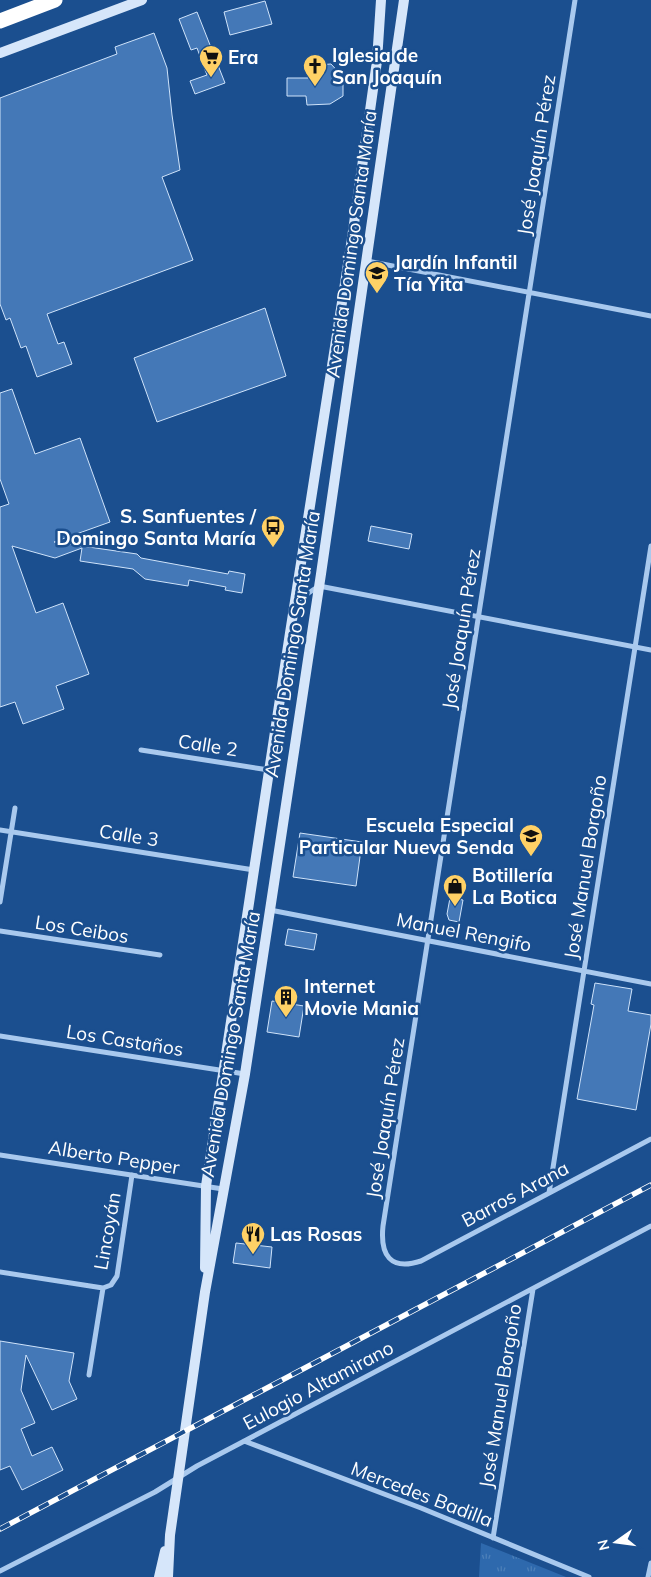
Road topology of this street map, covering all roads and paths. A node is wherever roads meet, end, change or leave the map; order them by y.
1 (55, 0) edge
2 (142, 0) edge
3 (382, 0) edge
4 (404, 0) edge
5 (575, 0) edge
6 (0, 21) edge
7 (0, 53) edge
8 (351, 245) junction
9 (366, 261) junction
10 (529, 293) junction
11 (651, 316) edge
12 (651, 546) edge
13 (319, 586) junction
14 (295, 602) junction
15 (478, 617) junction
16 (635, 647) junction
17 (651, 650) edge
18 (141, 750) dead end
19 (270, 770) junction
20 (15, 808) dead end
21 (0, 830) edge
22 (11, 832) junction
23 (254, 870) junction
24 (0, 902) edge
25 (270, 910) junction
26 (0, 931) edge
27 (428, 941) junction
28 (160, 955) dead end
29 (584, 971) junction
30 (651, 984) edge
31 (0, 1036) edge
32 (224, 1071) junction
33 (245, 1074) junction
34 (651, 1138) edge
35 (0, 1154) edge
36 (132, 1174) junction
37 (206, 1186) junction
38 (222, 1189) junction
39 (549, 1193) junction
40 (651, 1226) edge
41 (392, 1260) joint
42 (0, 1272) edge
43 (103, 1288) junction
44 (533, 1289) junction
45 (205, 1292) junction
46 (89, 1375) dead end
47 (244, 1441) junction
48 (178, 1478) junction
49 (170, 1536) junction
50 (493, 1538) junction
51 (651, 1563) edge
52 (0, 1571) edge
53 (159, 1577) edge
54 (168, 1577) edge
55 (589, 1577) edge
56 (648, 1577) edge

1 - 6 highway
2 - 7 main road
3 - 8 main road, Avenida Domingo Santa María
4 - 9 main road, Avenida Domingo Santa María
5 - 10 street, José Joaquín Pérez
8 - 9 main road
8 - 14 main road, Avenida Domingo Santa María
9 - 10 street
9 - 13 main road, Avenida Domingo Santa María
10 - 11 street
10 - 15 street, José Joaquín Pérez
12 - 16 street, José Manuel Borgoño
13 - 14 street
13 - 15 street
13 - 25 main road, Avenida Domingo Santa María
14 - 19 main road, Avenida Domingo Santa María
15 - 16 street
15 - 27 street, José Joaquín Pérez
16 - 17 street
16 - 29 street, José Manuel Borgoño
18 - 19 street, Calle 2
19 - 23 main road, Avenida Domingo Santa María
20 - 22 street
21 - 22 street, Calle 3
22 - 23 street, Calle 3
22 - 24 street
23 - 32 main road, Avenida Domingo Santa María
25 - 27 street, Manuel Rengifo
25 - 33 main road, Avenida Domingo Santa María
26 - 28 street, Los Ceibos
27 - 29 street, Manuel Rengifo
27 - 41 street, José Joaquín Pérez
29 - 30 street, Manuel Rengifo
29 - 39 street, José Manuel Borgoño
31 - 32 street, Los Castaños
32 - 33 street, Los Castaños
32 - 37 main road, Avenida Domingo Santa María
33 - 38 main road, Avenida Domingo Santa María
34 - 39 street, Barros Arana
35 - 36 street, Alberto Pepper
36 - 37 street, Alberto Pepper
36 - 43 street, Lincoyán
37 - 38 street, Alberto Pepper
37 - 45 main road, Avenida Domingo Santa María
38 - 45 main road, Avenida Domingo Santa María
39 - 41 street, Barros Arana
40 - 44 street, Eulogio Altamirano
42 - 43 street
43 - 46 street, Lincoyán
44 - 47 street, Eulogio Altamirano
44 - 50 street, José Manuel Borgoño
45 - 48 main road, Avenida Domingo Santa María
47 - 48 street, Eulogio Altamirano
47 - 50 street, Mercedes Badilla
48 - 49 main road, Avenida Domingo Santa María
48 - 52 street, Eulogio Altamirano
49 - 53 main road, Avenida Domingo Santa María
49 - 54 main road, Avenida Domingo Santa María
50 - 55 street, Mercedes Badilla
51 - 56 street

